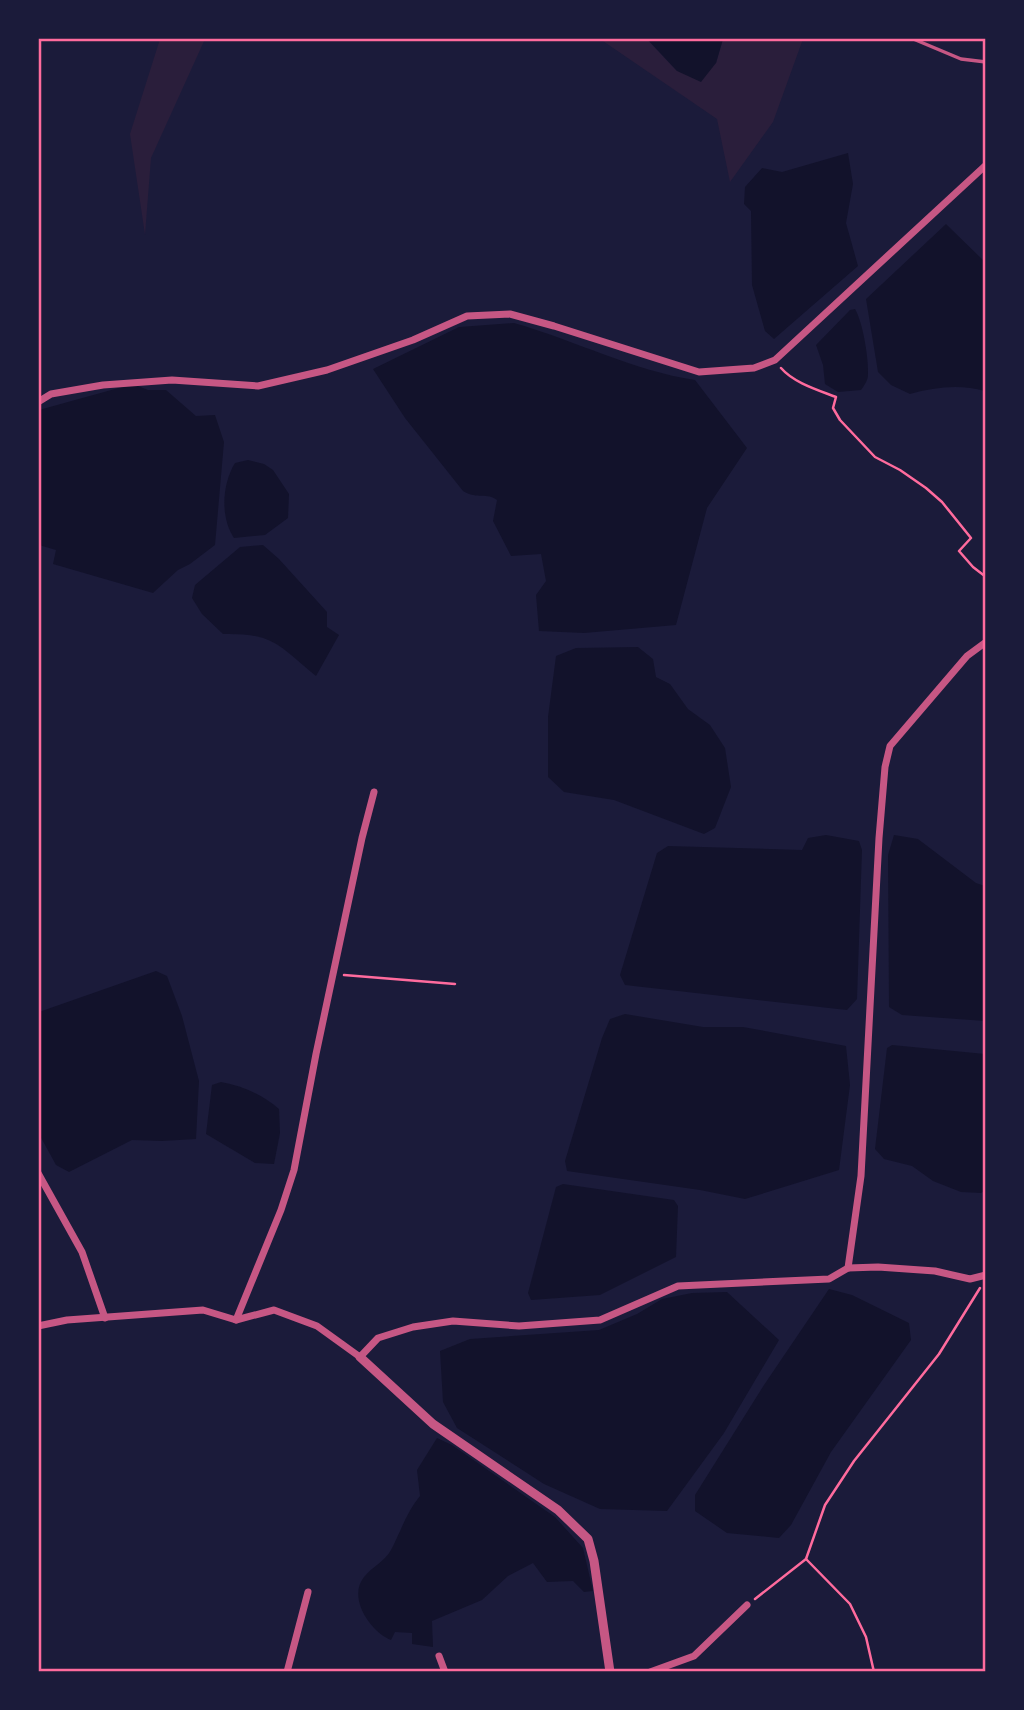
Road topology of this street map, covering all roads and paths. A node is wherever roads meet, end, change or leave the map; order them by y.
1 (911, 38) edge
2 (985, 62) edge
3 (985, 165) edge
4 (775, 360) junction
5 (38, 402) edge
6 (985, 577) edge
7 (985, 642) edge
8 (374, 792) dead end
9 (334, 974) junction
10 (455, 984) dead end
11 (38, 1173) edge
12 (848, 1268) junction
13 (985, 1278) edge
14 (105, 1318) junction
15 (236, 1320) junction
16 (38, 1326) edge
17 (360, 1357) junction
18 (806, 1559) junction
19 (308, 1592) dead end
20 (747, 1605) joint
21 (439, 1656) dead end
22 (287, 1671) edge
23 (445, 1671) edge
24 (610, 1671) edge
25 (650, 1671) edge
26 (874, 1671) edge

1 - 2 lane
3 - 4 street
4 - 5 street
4 - 6 path
7 - 12 street
8 - 9 street
9 - 10 path
9 - 15 street
11 - 14 street
12 - 13 street
12 - 17 street
13 - 18 path
14 - 15 street
14 - 16 street
15 - 17 street
17 - 24 street
18 - 20 path
18 - 26 path
19 - 22 street
20 - 25 street
21 - 23 street

